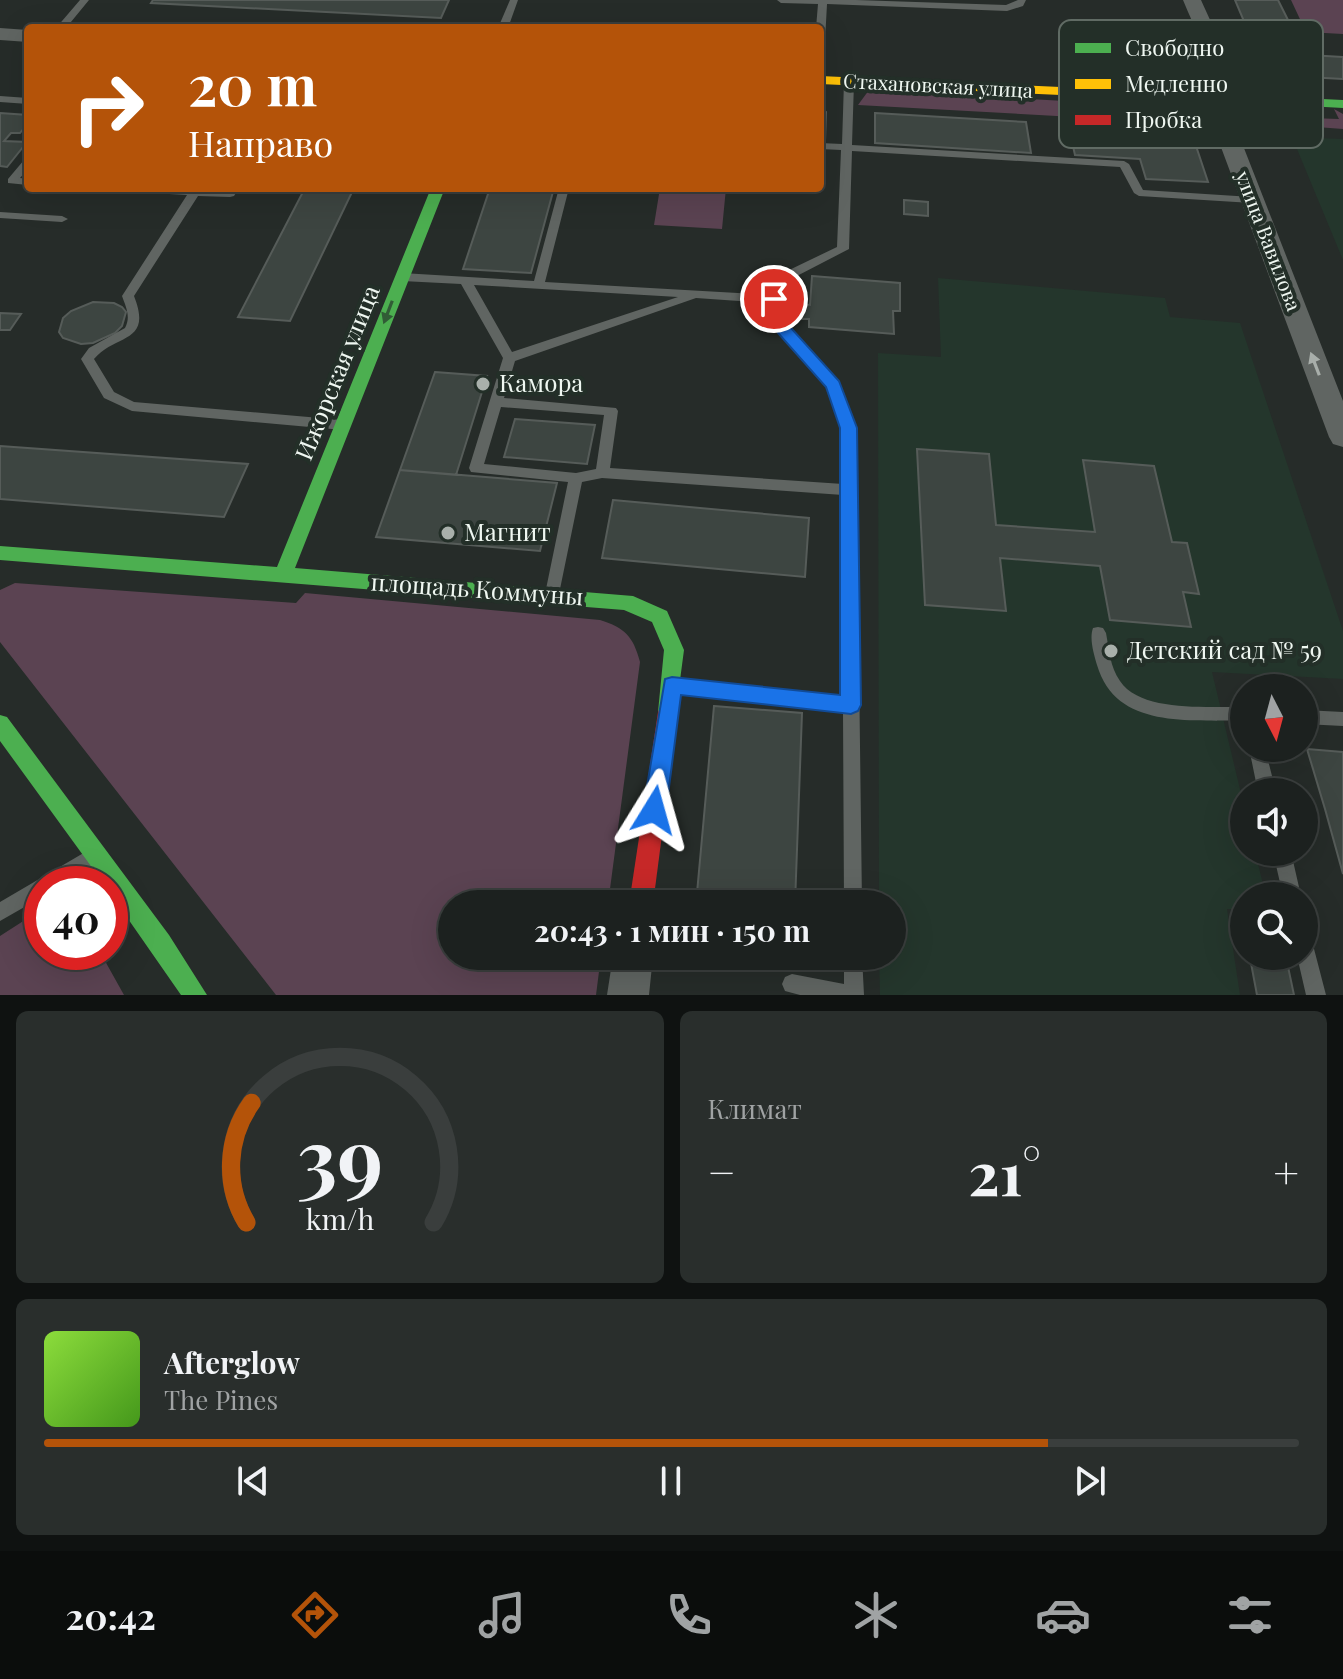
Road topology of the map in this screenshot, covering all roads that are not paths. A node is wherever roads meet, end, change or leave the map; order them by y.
1 (85, 0) edge
2 (514, 0) edge
3 (781, 0) edge
4 (1022, 0) edge
5 (1192, 0) edge
6 (823, 2) junction
7 (1200, 20) edge
8 (64, 24) edge
9 (505, 24) edge
10 (821, 24) edge
11 (0, 34) edge
12 (24, 36) edge
13 (824, 80) edge
14 (849, 82) junction
15 (1059, 92) edge
16 (0, 99) edge
17 (24, 101) edge
18 (1323, 103) edge
19 (1343, 104) edge
20 (824, 146) edge
21 (848, 148) junction
22 (1232, 148) edge
23 (24, 165) edge
24 (6, 181) edge
25 (178, 192) edge
26 (231, 192) edge
27 (436, 192) edge
28 (563, 192) edge
29 (194, 193) junction
30 (1252, 200) junction
31 (0, 215) edge
32 (62, 219) dead end
33 (402, 277) junction
34 (465, 280) junction
35 (539, 284) junction
36 (699, 294) junction
37 (774, 299) junction
38 (509, 358) junction
39 (496, 402) junction
40 (344, 425) junction
41 (1343, 437) edge
42 (602, 473) junction
43 (576, 478) junction
44 (848, 490) junction
45 (0, 553) edge
46 (282, 577) junction
47 (551, 595) junction
48 (1098, 633) dead end
49 (672, 686) junction
50 (851, 705) junction
51 (1230, 713) edge
52 (1318, 718) edge
53 (1343, 719) edge
54 (0, 724) edge
55 (96, 853) junction
56 (75, 866) edge
57 (643, 890) edge
58 (853, 890) edge
59 (24, 897) edge
60 (0, 912) edge
61 (631, 970) edge
62 (853, 970) edge
63 (1310, 970) edge
64 (792, 984) dead end
65 (195, 995) edge
66 (628, 995) edge
67 (853, 995) edge
68 (1316, 995) edge

1 - 8 lane
2 - 9 lane
3 - 6 lane
4 - 6 lane
5 - 7 street, улица Вавилова
6 - 10 lane
11 - 12 street
13 - 14 street, Стахановская улица
14 - 15 street, Стахановская улица
14 - 21 lane
16 - 17 lane
18 - 19 street, Стахановская улица
20 - 21 lane
21 - 30 lane
21 - 37 lane
22 - 30 street, улица Вавилова
23 - 24 lane
25 - 29 lane
26 - 29 lane
27 - 33 street, Ижорская улица
28 - 35 lane
29 - 40 lane
41 -> 30 street, улица Вавилова
31 - 32 lane
33 - 34 lane
33 -> 40 street, Ижорская улица
34 - 35 lane
34 - 38 lane
35 - 36 lane
36 - 37 lane
36 - 38 lane
37 - 44 lane
38 - 39 lane
39 - 42 lane
39 - 43 lane
40 - 46 street, Ижорская улица
42 - 43 lane
42 - 44 lane
43 - 47 lane
44 - 50 lane
45 - 46 street, площадь Коммуны
46 - 47 street, площадь Коммуны
47 - 49 street, площадь Коммуны
48 - 51 lane
49 - 50 lane
49 - 57 street, площадь Коммуны
50 - 58 lane
52 - 53 lane
54 - 55 street
55 - 56 lane
55 - 65 street
59 - 60 lane
61 - 66 street
62 - 67 lane
63 - 68 lane
64 - 67 lane

